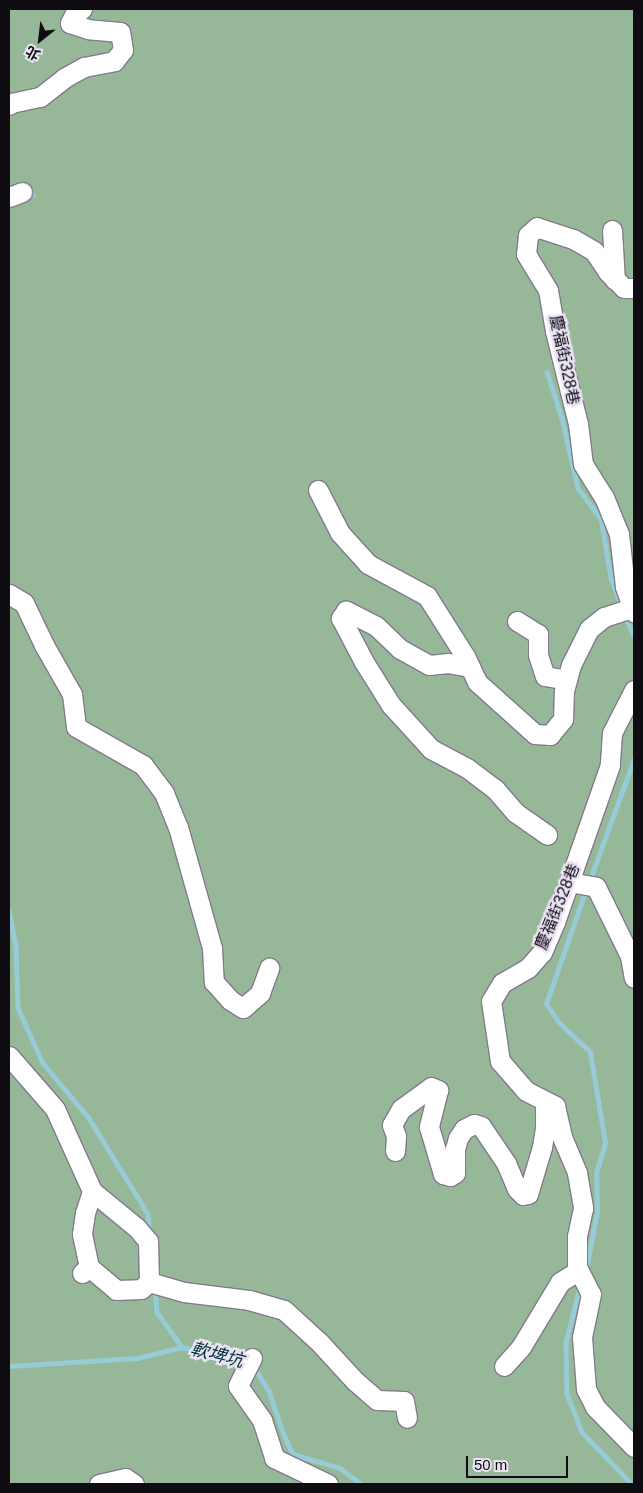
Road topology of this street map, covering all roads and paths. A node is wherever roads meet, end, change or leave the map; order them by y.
1 (82, 9) edge
2 (9, 105) edge
3 (612, 230) dead end
4 (616, 280) junction
5 (634, 288) edge
6 (318, 490) dead end
7 (9, 594) edge
8 (628, 610) edge
9 (517, 621) dead end
10 (470, 667) junction
11 (567, 680) junction
12 (634, 690) edge
13 (547, 835) dead end
14 (581, 884) junction
15 (269, 968) dead end
16 (634, 978) edge
17 (9, 1056) edge
18 (544, 1101) junction
19 (395, 1151) dead end
20 (92, 1192) junction
21 (583, 1278) junction
22 (148, 1282) junction
23 (252, 1358) dead end
24 (504, 1366) dead end
25 (407, 1418) dead end
26 (634, 1447) edge
27 (99, 1484) edge
28 (134, 1484) edge
29 (328, 1484) edge

1 - 2 street
3 - 4 street
4 - 5 street, 慶福街328巷
4 - 8 street, 慶福街328巷
6 - 10 street
7 - 15 street
8 - 11 street
9 - 11 street
10 - 11 street
10 - 13 street
12 - 14 street, 慶福街328巷
14 - 16 street, 慶福街328巷
14 - 18 street, 慶福街328巷
17 - 20 street
18 - 19 street
18 - 21 street, 慶福街328巷
20 - 22 street
20 - 22 street
21 - 24 street
21 - 26 street, 慶福街328巷
22 - 25 street
23 - 29 street
27 - 28 street

